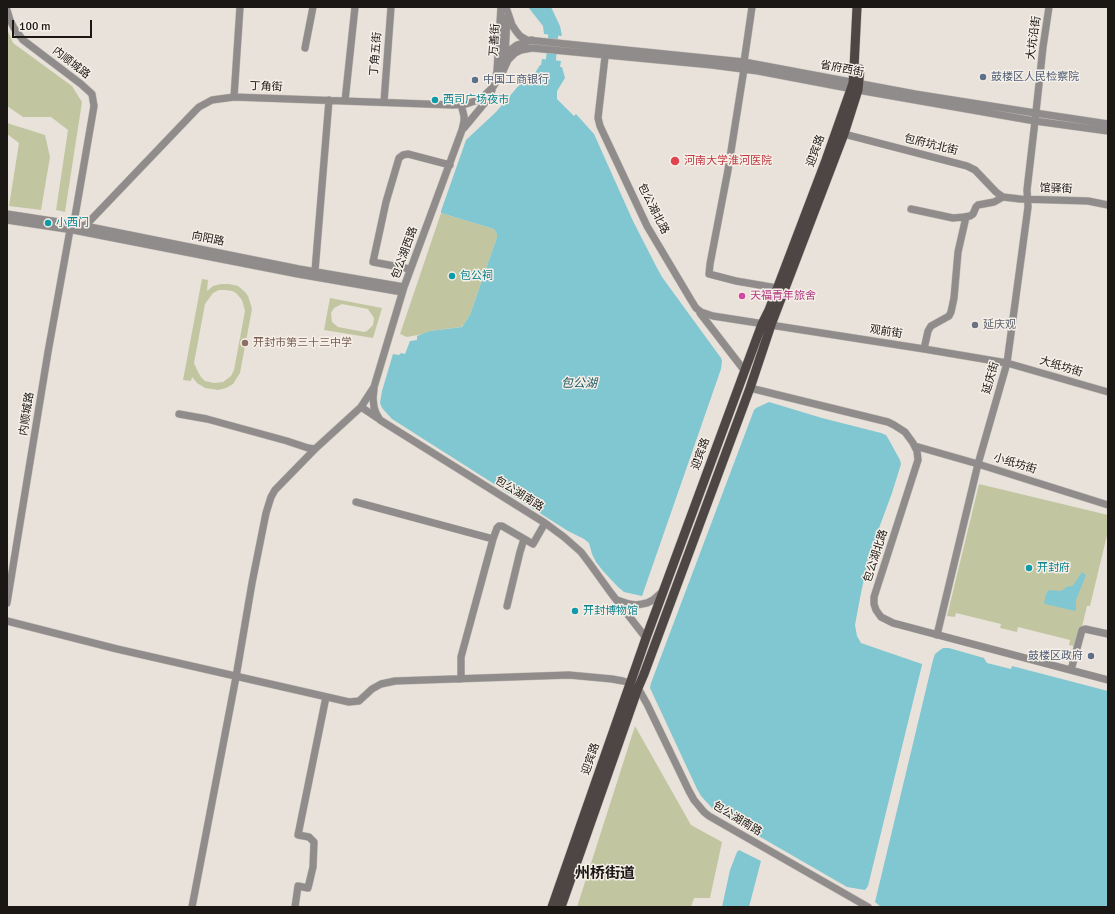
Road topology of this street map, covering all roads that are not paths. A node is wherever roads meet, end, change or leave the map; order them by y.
1 (240, 7) edge
2 (313, 7) edge
3 (355, 7) edge
4 (391, 7) edge
5 (752, 7) edge
6 (857, 7) edge
7 (863, 7) edge
8 (1050, 7) edge
9 (504, 8) edge
10 (7, 10) edge
11 (507, 24) junction
12 (520, 43) junction
13 (530, 46) junction
14 (305, 48) dead end
15 (606, 52) junction
16 (505, 57) junction
17 (744, 66) junction
18 (500, 71) junction
19 (855, 86) junction
20 (493, 87) junction
21 (234, 97) junction
22 (329, 100) junction
23 (345, 101) junction
24 (384, 102) junction
25 (461, 104) junction
26 (1035, 117) junction
27 (1108, 124) edge
28 (462, 130) junction
29 (1108, 131) edge
30 (844, 134) junction
31 (450, 165) junction
32 (1003, 197) junction
33 (1028, 199) junction
34 (1108, 205) edge
35 (911, 209) dead end
36 (7, 214) edge
37 (966, 217) junction
38 (7, 220) edge
39 (85, 226) junction
40 (71, 228) junction
41 (410, 269) junction
42 (315, 271) junction
43 (777, 288) junction
44 (403, 289) junction
45 (696, 308) junction
46 (762, 324) junction
47 (771, 325) junction
48 (924, 349) junction
49 (1007, 363) junction
50 (744, 370) junction
51 (374, 387) junction
52 (750, 388) junction
53 (1108, 392) edge
54 (361, 407) junction
55 (179, 414) dead end
56 (380, 420) junction
57 (915, 446) junction
58 (315, 449) junction
59 (978, 464) junction
60 (356, 502) dead end
61 (1108, 504) edge
62 (545, 523) junction
63 (493, 539) junction
64 (524, 539) junction
65 (663, 591) junction
66 (616, 600) junction
67 (7, 603) edge
68 (507, 606) dead end
69 (7, 621) edge
70 (1108, 634) edge
71 (937, 635) junction
72 (646, 638) junction
73 (1071, 670) junction
74 (236, 677) junction
75 (461, 679) junction
76 (1108, 680) edge
77 (634, 686) junction
78 (326, 698) junction
79 (192, 907) edge
80 (295, 907) edge
81 (552, 907) edge
82 (561, 907) edge
83 (868, 907) edge

1 - 21 street
2 - 14 street
3 - 23 street
4 - 24 street, 丁角五街
5 - 17 street
6 - 19 main road, 迎宾路
7 - 19 main road, 迎宾路
8 - 26 street, 大坑沿街
9 - 11 street, 万善街
9 - 13 street
9 - 18 street, 万善街
10 - 40 street, 内顺城路
11 - 12 street
11 - 16 street, 万善街
12 - 13 street
12 - 16 street
13 - 15 street, 省府西街
13 - 18 street
15 - 17 street, 省府西街
15 - 45 street, 包公湖北路
16 - 18 street
17 - 19 street, 省府西街
17 - 43 street
18 - 20 street, 万善街
19 - 26 street, 省府西街
19 - 30 main road, 迎宾路
19 - 43 main road, 迎宾路
20 - 25 street, 丁角街
20 - 28 street, 万善街
21 - 22 street, 丁角街
21 - 39 street, 丁角街
22 - 23 street, 丁角街
22 - 42 street
23 - 24 street, 丁角街
24 - 25 street, 丁角街
25 - 28 street, 包公湖西路
26 - 27 street, 省府西街
26 - 29 street, 省府西街
26 - 33 street, 延庆街
28 - 31 street, 包公湖西路
30 - 32 street, 包府坑北街
30 - 47 main road, 迎宾路
31 - 41 street, 包公湖西路
31 - 41 street
32 - 33 street, 馆驿街
32 - 37 street
33 - 34 street, 馆驿街
33 - 49 street, 延庆街
35 - 37 street
36 - 40 street, 向阳路
37 - 48 street
38 - 40 street, 向阳路
39 - 40 street, 向阳路
39 - 42 street, 向阳路
40 - 44 street, 向阳路
40 - 67 street, 内顺城路
41 - 44 street, 包公湖西路
42 - 44 street, 向阳路
43 - 46 main road, 迎宾路
44 - 51 street, 包公湖西路
45 - 46 street
45 - 50 street, 包公湖北路
46 - 47 street, 观前街
46 - 50 main road, 迎宾路
47 - 48 street, 观前街
47 - 52 main road, 迎宾路
48 - 49 street, 观前街
49 - 53 street, 大纸坊街
49 - 59 street, 延庆街
50 - 65 main road, 迎宾路
51 - 54 street, 包公湖西路
51 - 56 street
52 - 57 street
52 - 77 main road, 迎宾路
54 - 56 street, 包公湖南路
54 - 58 street, 包公湖西路
55 - 58 street
56 - 62 street, 包公湖南路
57 - 59 street, 小纸坊街
57 - 71 street, 包公湖北路
58 - 74 street, 包公湖西路
59 - 61 street, 小纸坊街
59 - 71 street, 延庆街
60 - 63 street
62 - 64 street
62 - 66 street, 包公湖南路
63 - 64 street
63 - 75 street
64 - 68 street
65 - 66 street
65 - 72 main road, 迎宾路
66 - 72 street, 包公湖南路
69 - 74 street
70 - 73 street
71 - 73 street, 包公湖北路
72 - 77 main road, 迎宾路
73 - 76 street, 包公湖北路
74 - 78 street
74 - 79 street, 包公湖西路
75 - 77 street
75 - 78 street
77 - 81 main road, 迎宾路
77 - 82 main road, 迎宾路
77 - 83 street, 包公湖南路
78 - 80 street

